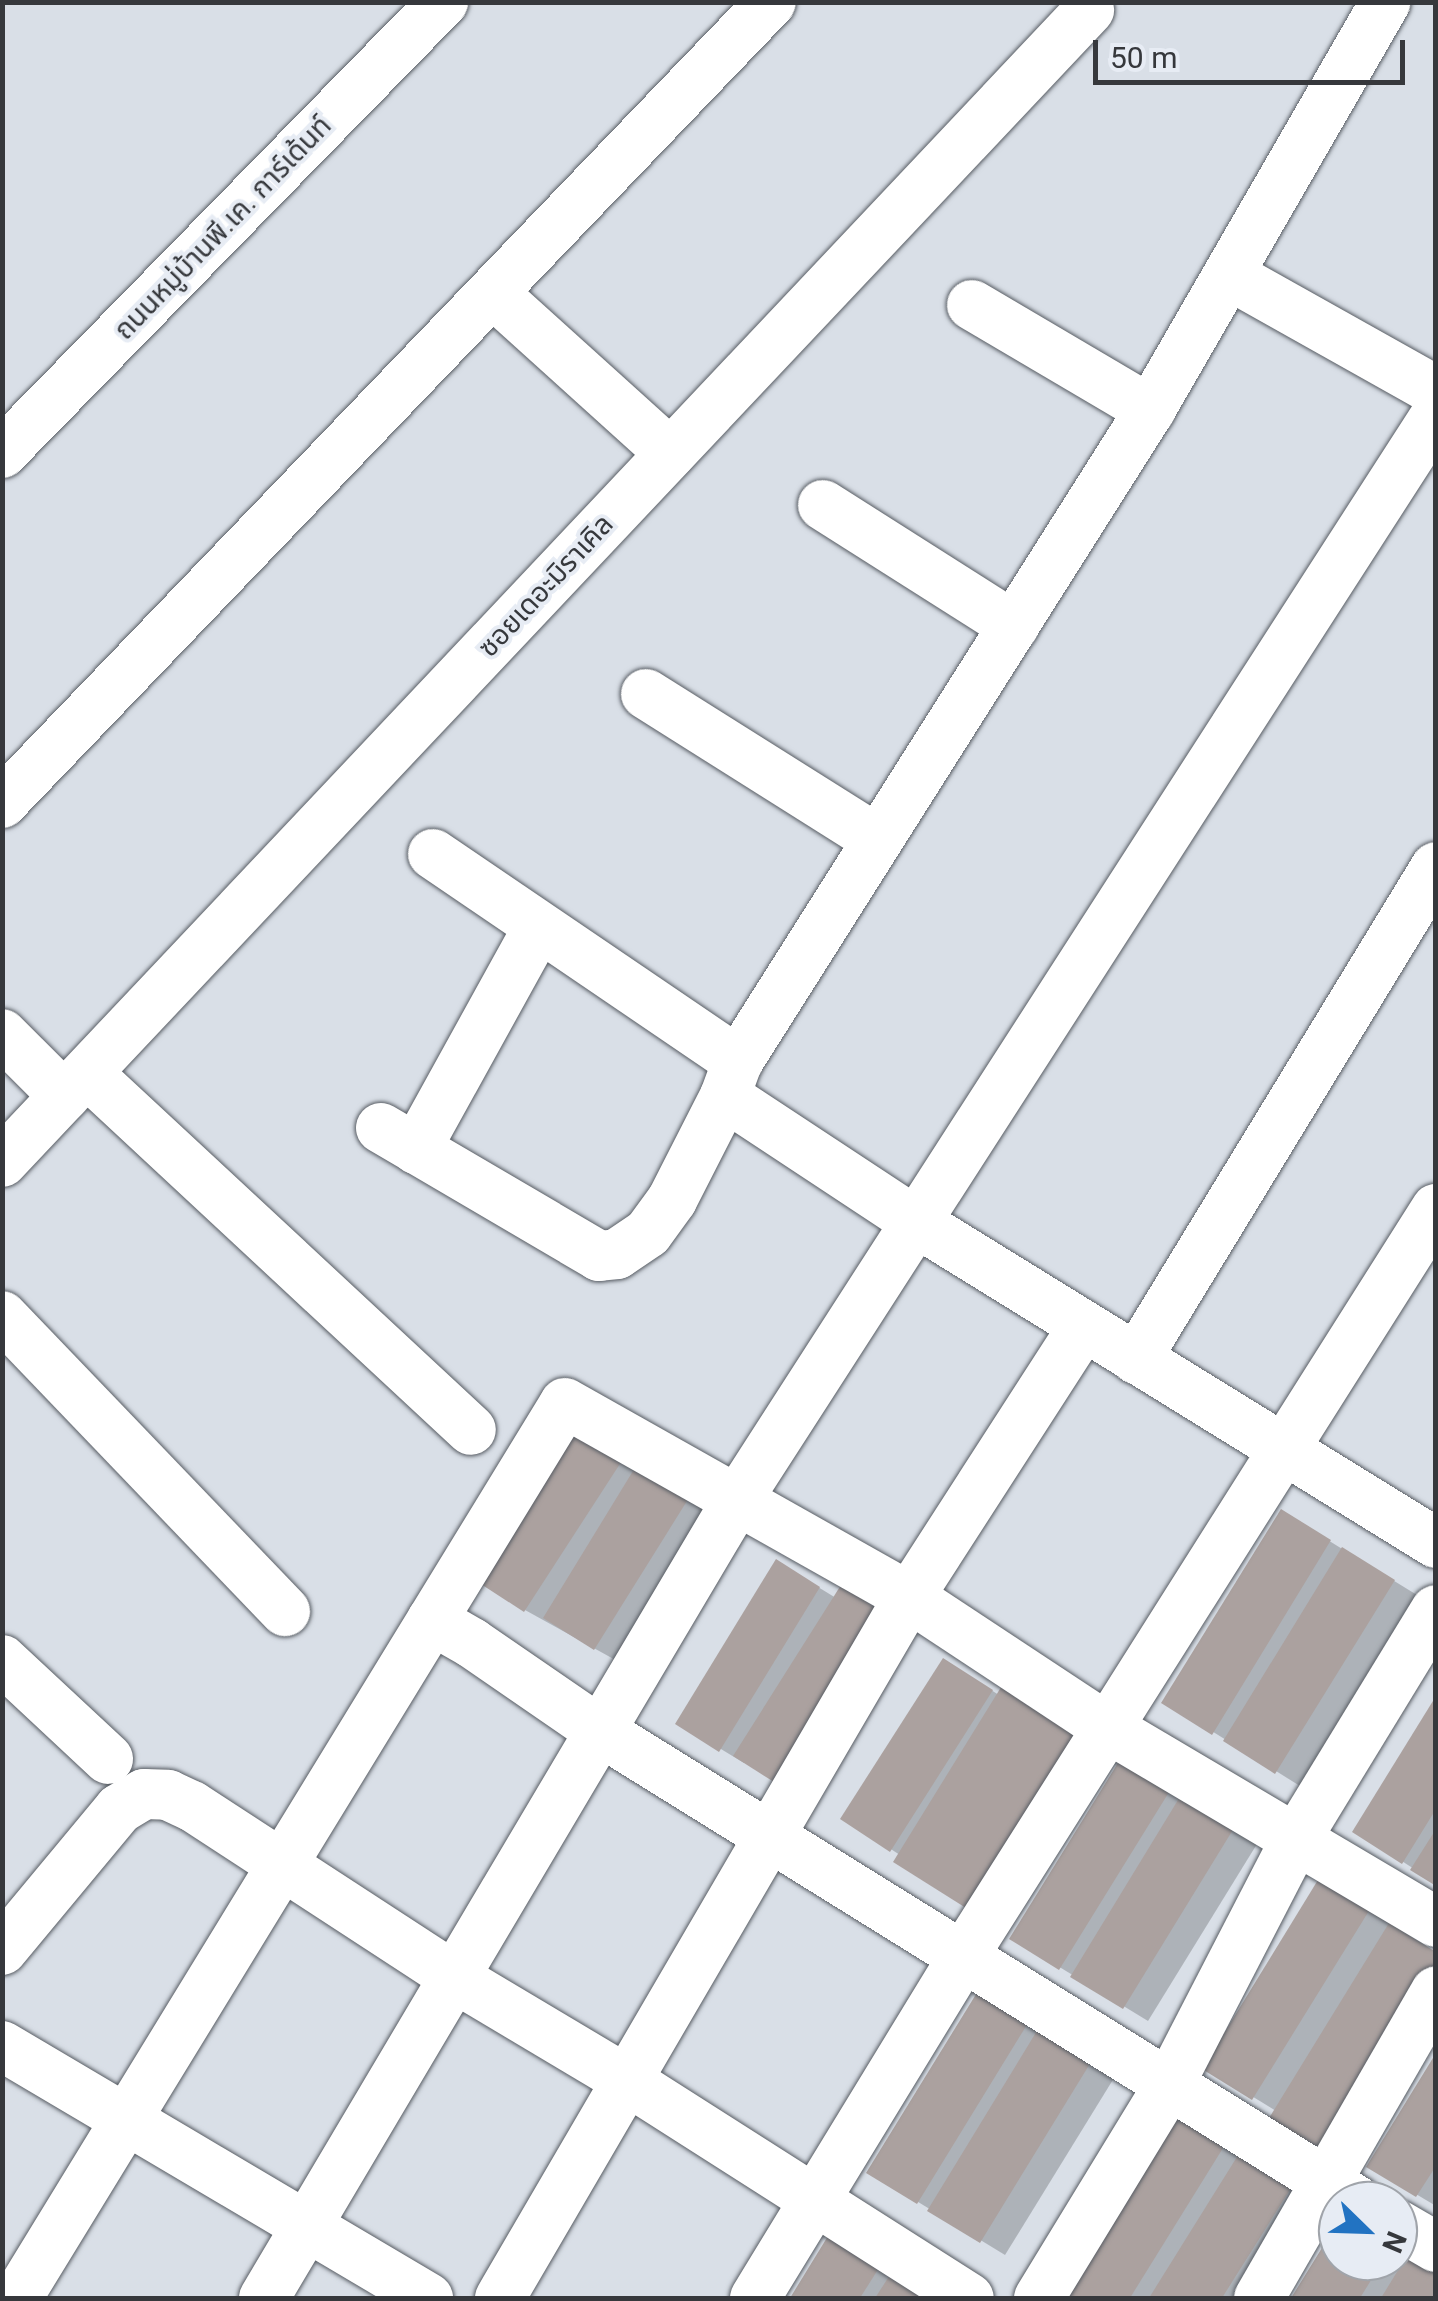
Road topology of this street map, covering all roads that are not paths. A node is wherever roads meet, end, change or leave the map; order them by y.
1 (443, 2) edge
2 (771, 2) edge
3 (1386, 2) edge
4 (1089, 10) dead end
5 (1231, 276) junction
6 (493, 293) junction
7 (972, 304) dead end
8 (1436, 391) edge
9 (1150, 410) junction
10 (1436, 415) edge
11 (2, 453) edge
12 (670, 454) junction
13 (823, 505) dead end
14 (1014, 626) junction
15 (646, 694) dead end
16 (2, 804) edge
17 (876, 839) junction
18 (432, 854) dead end
19 (1436, 866) edge
20 (538, 928) junction
21 (2, 1034) edge
22 (731, 1078) junction
23 (75, 1084) junction
24 (2, 1162) edge
25 (1436, 1209) edge
26 (916, 1222) junction
27 (2, 1316) edge
28 (1083, 1327) junction
29 (1136, 1360) junction
30 (471, 1430) dead end
31 (1281, 1451) junction
32 (739, 1497) junction
33 (1436, 1542) edge
34 (909, 1597) junction
35 (1436, 1610) edge
36 (285, 1611) dead end
37 (432, 1620) junction
38 (2, 1660) edge
39 (1108, 1728) junction
40 (602, 1733) junction
41 (108, 1760) dead end
42 (768, 1832) junction
43 (1296, 1840) junction
44 (279, 1866) junction
45 (1436, 1922) edge
46 (2, 1950) edge
47 (964, 1955) junction
48 (457, 1979) junction
49 (1436, 1991) edge
50 (2, 2046) edge
51 (628, 2082) junction
52 (1170, 2084) junction
53 (126, 2120) junction
54 (1324, 2181) edge
55 (1345, 2181) edge
56 (817, 2200) junction
57 (1318, 2220) edge
58 (311, 2225) junction
59 (17, 2298) edge
60 (264, 2298) edge
61 (428, 2298) edge
62 (500, 2298) edge
63 (755, 2298) edge
64 (969, 2298) edge
65 (1039, 2298) edge
66 (1259, 2298) edge

1 - 11 street, ถนนหมู่บ้านพี.เค. การ์เด้นท์
2 - 6 street
3 - 5 street
4 - 12 street, ซอยเดอะมิราเคิล
5 - 8 street
5 - 9 street
6 - 12 street
6 - 16 street
7 - 9 street
9 - 14 street
10 - 26 street
12 - 23 street, ซอยเดอะมิราเคิล
13 - 14 street
14 - 17 street
15 - 17 street
17 - 22 street
18 - 20 street
19 - 29 street
20 - 22 street
20 - 22 street
21 - 23 street
22 - 26 street
23 - 24 street, ซอยเดอะมิราเคิล
23 - 30 street
25 - 31 street
26 - 28 street
26 - 32 street
27 - 36 street
28 - 29 street
28 - 34 street
29 - 31 street
31 - 33 street
31 - 39 street
32 - 34 street
32 - 37 street
32 - 40 street
34 - 39 street
34 - 42 street
35 - 43 street
37 - 40 street
37 - 44 street
38 - 41 street
39 - 43 street
39 - 47 street
40 - 42 street
40 - 48 street
42 - 47 street
42 - 51 street
43 - 45 street
43 - 52 street
44 - 46 street
44 - 48 street
44 - 53 street
47 - 52 street
47 - 56 street
48 - 51 street
48 - 58 street
49 - 55 street
50 - 53 street
51 - 56 street
51 - 62 street
52 - 54 street
52 - 65 street
53 - 58 street
53 - 59 street
56 - 63 street
56 - 64 street
57 - 66 street
58 - 60 street
58 - 61 street

